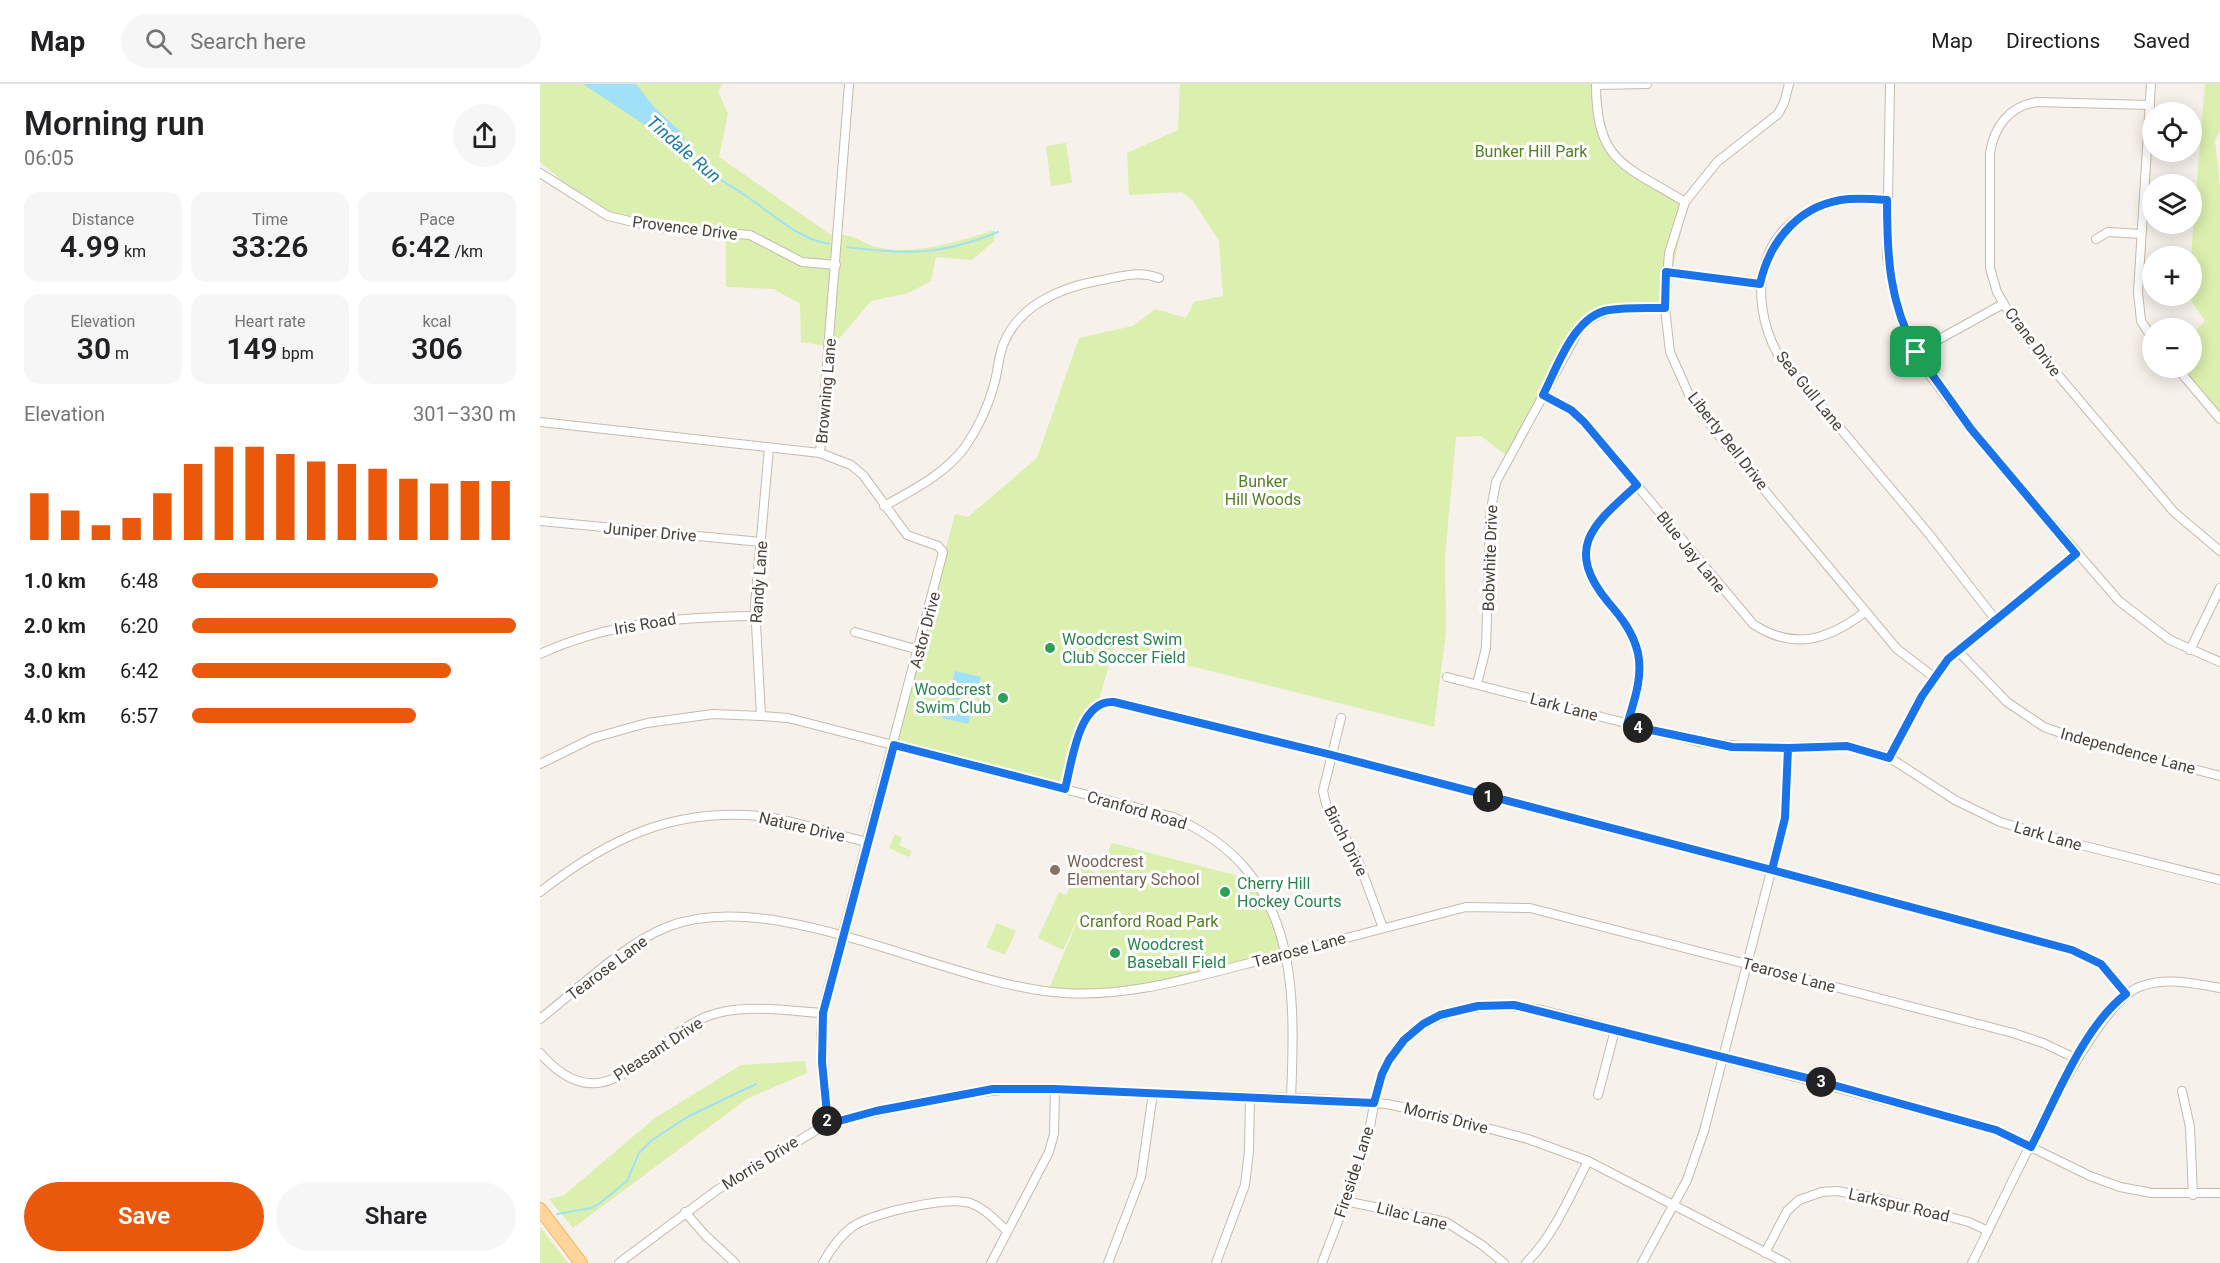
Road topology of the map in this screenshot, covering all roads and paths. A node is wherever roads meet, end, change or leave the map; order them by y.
1 (849, 84) edge
2 (1596, 84) edge
3 (1647, 84) edge
4 (1789, 84) edge
5 (1890, 84) edge
6 (2151, 84) edge
7 (2150, 102) edge
8 (2142, 105) edge
9 (2146, 162) edge
10 (540, 173) edge
11 (1887, 200) junction
12 (1684, 202) junction
13 (2141, 234) junction
14 (2096, 239) dead end
15 (836, 265) junction
16 (1666, 272) junction
17 (1159, 278) dead end
18 (1760, 284) junction
19 (2004, 304) junction
20 (1665, 308) junction
21 (2142, 323) edge
22 (1916, 352) junction
23 (2185, 378) edge
24 (1543, 395) junction
25 (2220, 419) edge
26 (540, 422) edge
27 (770, 448) junction
28 (820, 453) junction
29 (1637, 485) junction
30 (884, 506) junction
31 (540, 521) edge
32 (761, 542) junction
33 (2220, 551) edge
34 (2076, 554) junction
35 (2220, 588) edge
36 (1865, 612) junction
37 (755, 616) junction
38 (1995, 619) junction
39 (855, 632) dead end
40 (919, 650) junction
41 (2190, 650) junction
42 (1958, 651) junction
43 (540, 654) edge
44 (2220, 662) edge
45 (1447, 677) dead end
46 (1934, 677) junction
47 (1477, 684) junction
48 (761, 716) junction
49 (1341, 718) dead end
50 (1627, 725) junction
51 (894, 745) junction
52 (1788, 748) junction
53 (1332, 755) junction
54 (1889, 758) junction
55 (540, 764) edge
56 (2220, 776) edge
57 (1065, 789) junction
58 (867, 842) junction
59 (1772, 870) junction
60 (2220, 880) edge
61 (540, 892) edge
62 (1383, 928) junction
63 (842, 936) junction
64 (1286, 954) junction
65 (1748, 964) junction
66 (2220, 988) edge
67 (2126, 994) junction
68 (823, 1013) junction
69 (540, 1019) edge
70 (1615, 1030) junction
71 (540, 1053) edge
72 (1724, 1058) junction
73 (2077, 1059) junction
74 (1055, 1089) junction
75 (2182, 1091) dead end
76 (1153, 1093) junction
77 (1598, 1095) dead end
78 (1250, 1096) junction
79 (1291, 1098) junction
80 (1374, 1103) junction
81 (828, 1124) junction
82 (2031, 1147) junction
83 (1588, 1161) junction
84 (2220, 1193) edge
85 (2193, 1194) junction
86 (1345, 1200) junction
87 (1673, 1206) junction
88 (540, 1209) edge
89 (685, 1212) junction
90 (1007, 1231) junction
91 (1988, 1232) junction
92 (1765, 1253) junction
93 (581, 1263) edge
94 (619, 1263) edge
95 (735, 1263) edge
96 (823, 1263) edge
97 (991, 1263) edge
98 (1108, 1263) edge
99 (1216, 1263) edge
100 (1322, 1263) edge
101 (1504, 1263) edge
102 (1526, 1263) edge
103 (1642, 1263) edge
104 (1786, 1263) edge
105 (1972, 1263) edge

1 - 15 street, Browning Lane
2 - 3 street
2 - 12 street
4 - 12 street, Liberty Bell Drive
5 - 11 street
6 - 7 street
8 - 19 street, Crane Drive
9 - 13 street
10 - 15 street, Provence Drive
11 - 18 street, Sea Gull Lane
11 - 22 street
12 - 16 street, Liberty Bell Drive
13 - 14 street
13 - 21 street
15 - 28 street, Browning Lane
16 - 18 street
16 - 20 street, Liberty Bell Drive
17 - 30 street
18 - 38 street, Sea Gull Lane
19 - 22 street
19 - 33 street, Crane Drive
20 - 24 street, Bobwhite Drive
20 - 36 street, Liberty Bell Drive
22 - 34 street
23 - 25 street
24 - 29 street, Blue Jay Lane
24 - 47 street, Bobwhite Drive
26 - 27 street, Browning Lane
27 - 28 street, Browning Lane
27 - 32 street, Randy Lane
28 - 30 street
29 - 36 street, Blue Jay Lane
29 - 50 street
30 - 40 street, Astor Drive
31 - 32 street, Juniper Drive
32 - 37 street, Randy Lane
34 - 38 street
34 - 41 street
35 - 41 street
36 - 46 street, Liberty Bell Drive
37 - 43 street, Iris Road
37 - 48 street, Randy Lane
38 - 42 street
39 - 40 street
40 - 51 street, Astor Drive
41 - 44 street
42 - 46 street
42 - 56 street, Independence Lane
45 - 47 street, Lark Lane
46 - 54 street
47 - 50 street, Lark Lane
48 - 51 street, Cranford Road
48 - 55 street, Cranford Road
49 - 53 street, Birch Drive
50 - 52 street, Lark Lane
51 - 57 street, Cranford Road
51 - 58 street, Astor Drive
52 - 54 street, Lark Lane
52 - 59 street
53 - 57 street
53 - 59 street
53 - 62 street, Birch Drive
54 - 60 street, Lark Lane
57 - 64 street, Cranford Road
58 - 61 street, Nature Drive
58 - 63 street, Astor Drive
59 - 65 street
59 - 67 street
62 - 64 street, Tearose Lane
62 - 65 street, Tearose Lane
63 - 64 street, Tearose Lane
63 - 68 street, Astor Drive
63 - 69 street, Tearose Lane
64 - 79 street, Cranford Road
65 - 72 street
65 - 73 street, Tearose Lane
66 - 67 street
67 - 73 street
68 - 71 street, Pleasant Drive
68 - 81 street, Astor Drive
70 - 72 street, Fireside Lane
70 - 77 street
70 - 80 street, Fireside Lane
72 - 82 street, Fireside Lane
72 - 87 street
73 - 82 street
74 - 76 street, Morris Drive
74 - 81 street, Morris Drive
74 - 90 street
75 - 85 street
76 - 78 street, Morris Drive
76 - 98 street
78 - 79 street, Morris Drive
78 - 99 street
79 - 80 street, Morris Drive
80 - 83 street, Morris Drive
80 - 86 street, Fireside Lane
81 - 89 street, Morris Drive
82 - 85 street, Fireside Lane
82 - 91 street
83 - 87 street, Morris Drive
83 - 102 street
84 - 85 street, Fireside Lane
86 - 100 street, Fireside Lane
86 - 101 street, Lilac Lane
87 - 92 street, Morris Drive
87 - 103 street
88 - 93 main road
89 - 94 street, Morris Drive
89 - 95 street
90 - 96 street
90 - 97 street
91 - 92 street, Larkspur Road
91 - 105 street
92 - 104 street, Morris Drive

